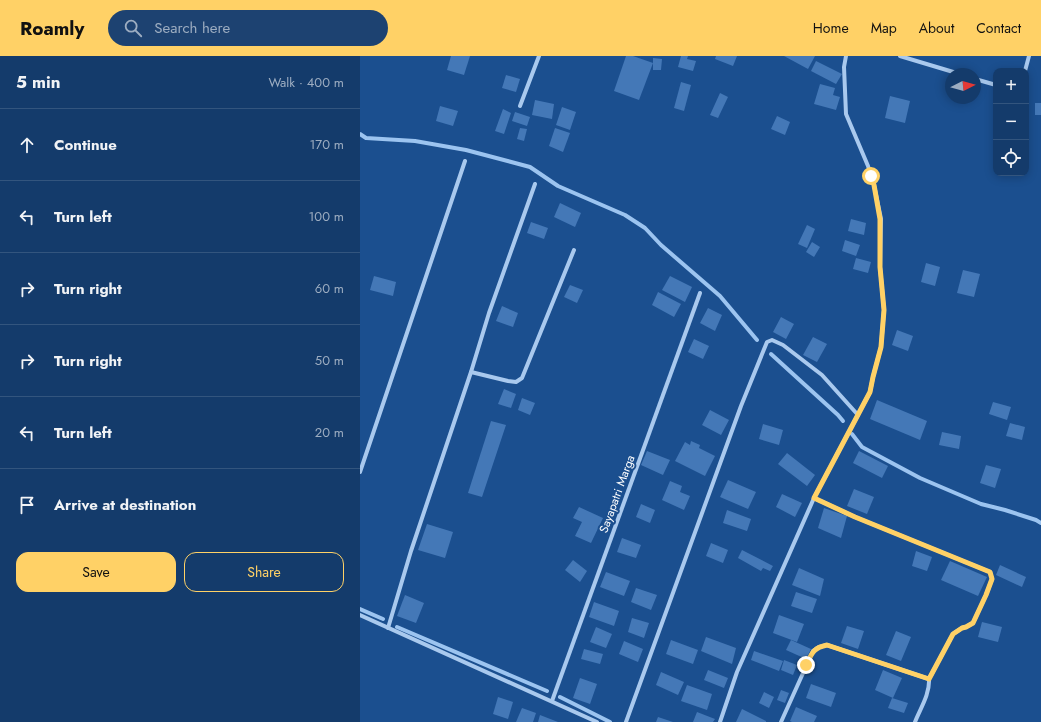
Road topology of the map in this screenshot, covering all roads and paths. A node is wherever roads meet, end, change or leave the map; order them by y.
1 (539, 56) edge
2 (846, 56) edge
3 (900, 56) edge
4 (1029, 56) edge
5 (1026, 68) edge
6 (945, 70) edge
7 (981, 80) edge
8 (993, 84) edge
9 (520, 106) dead end
10 (465, 161) dead end
11 (535, 184) dead end
12 (574, 250) dead end
13 (700, 293) dead end
14 (471, 372) junction
15 (858, 415) junction
16 (360, 472) edge
17 (814, 498) junction
18 (360, 615) edge
19 (388, 628) junction
20 (929, 679) junction
21 (552, 701) junction
22 (597, 722) edge
23 (626, 722) edge
24 (720, 722) edge
25 (781, 722) edge
26 (915, 722) edge

1 - 9 street
2 - 15 street
3 - 6 street
4 - 5 street
7 - 8 street
10 - 16 street
11 - 14 street
12 - 14 street
13 - 21 street, Sayapatri Marga
14 - 19 street
15 - 17 street
15 - 23 street
17 - 20 street
17 - 24 street
18 - 19 street
19 - 21 street
20 - 25 street
20 - 26 street
21 - 22 street

